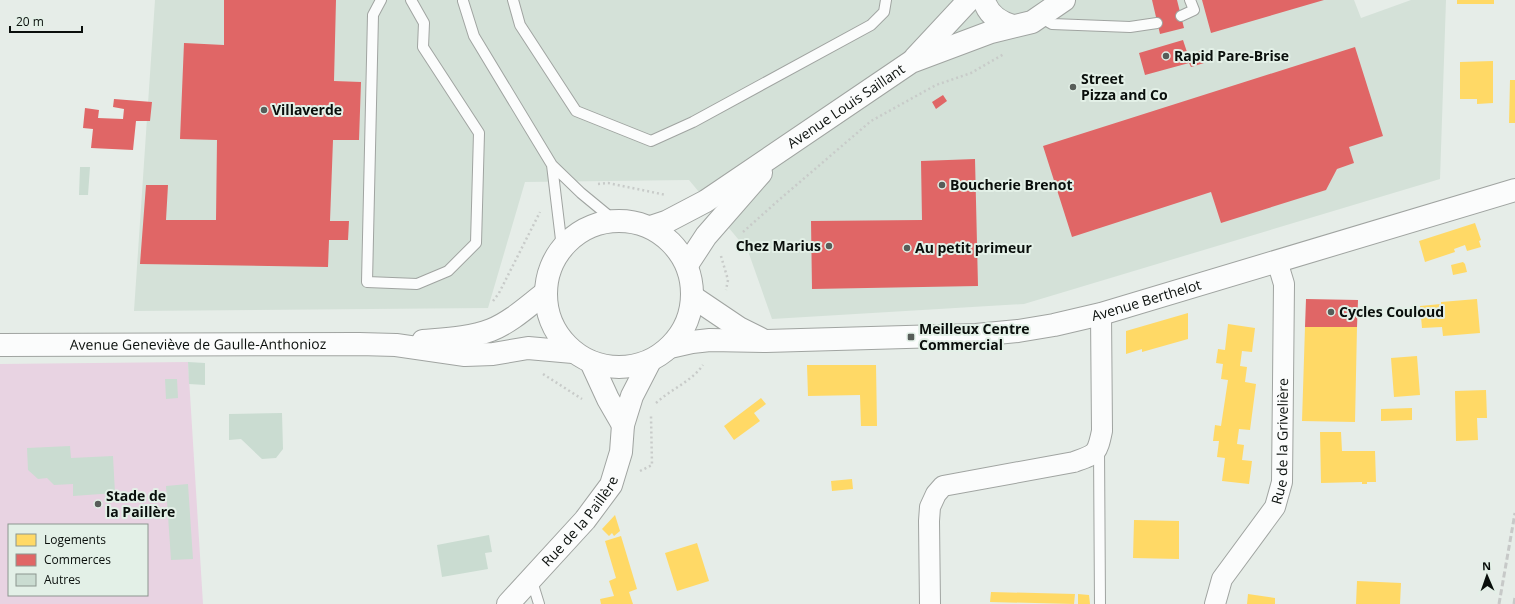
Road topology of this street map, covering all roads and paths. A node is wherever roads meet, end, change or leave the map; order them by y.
1 (381, 0) edge
2 (411, 0) edge
3 (462, 0) edge
4 (513, 0) edge
5 (886, 0) edge
6 (969, 0) edge
7 (984, 0) edge
8 (1064, 0) edge
9 (1190, 0) edge
10 (1181, 16) dead end
11 (1040, 17) junction
12 (1157, 23) dead end
13 (1013, 26) junction
14 (1009, 51) dead end
15 (911, 62) junction
16 (780, 151) junction
17 (552, 165) junction
18 (1515, 190) edge
19 (615, 221) junction
20 (651, 227) junction
21 (742, 233) dead end
22 (562, 248) junction
23 (720, 253) dead end
24 (1277, 261) junction
25 (688, 265) junction
26 (726, 292) dead end
27 (545, 293) junction
28 (693, 297) junction
29 (1100, 314) junction
30 (766, 341) junction
31 (0, 345) edge
32 (396, 345) junction
33 (670, 347) junction
34 (582, 357) junction
35 (650, 361) junction
36 (623, 425) junction
37 (1099, 447) junction
38 (531, 578) junction
39 (508, 604) edge
40 (539, 604) edge
41 (930, 604) edge
42 (1100, 604) edge
43 (1215, 604) edge

1 - 2 lane
3 - 17 lane
4 - 5 lane
6 - 15 main road, Avenue Louis Saillant
7 - 13 main road
8 - 11 main road, Avenue Louis Saillant
9 - 10 lane
11 - 12 lane
11 - 13 main road, Avenue Louis Saillant
13 - 15 main road, Avenue Louis Saillant
14 - 21 path
15 - 16 main road, Avenue Louis Saillant
16 - 20 main road, Avenue Louis Saillant
16 - 25 main road, Avenue Louis Saillant
17 - 19 lane
17 - 22 lane
18 - 24 main road, Avenue Berthelot
19 - 20 main road
19 - 22 main road
20 - 25 main road
22 - 27 main road
23 - 26 path
24 - 29 main road, Avenue Berthelot
24 - 43 street, Rue de la Grivelière
25 - 28 main road
27 - 32 main road, Avenue Geneviève de Gaulle-Anthonioz
27 - 34 main road
28 - 30 main road, Avenue Berthelot
28 - 33 main road
29 - 30 main road, Avenue Berthelot
29 - 37 street
30 - 33 main road, Avenue Berthelot
31 - 32 main road, Avenue Geneviève de Gaulle-Anthonioz
32 - 34 main road, Avenue Geneviève de Gaulle-Anthonioz
33 - 35 main road
34 - 35 main road, Avenue Geneviève de Gaulle-Anthonioz
34 - 36 main road
35 - 36 main road, Rue de la Paillère
36 - 38 main road, Rue de la Paillère
37 - 41 street
37 - 42 lane
38 - 39 main road, Rue de la Paillère
38 - 40 lane

